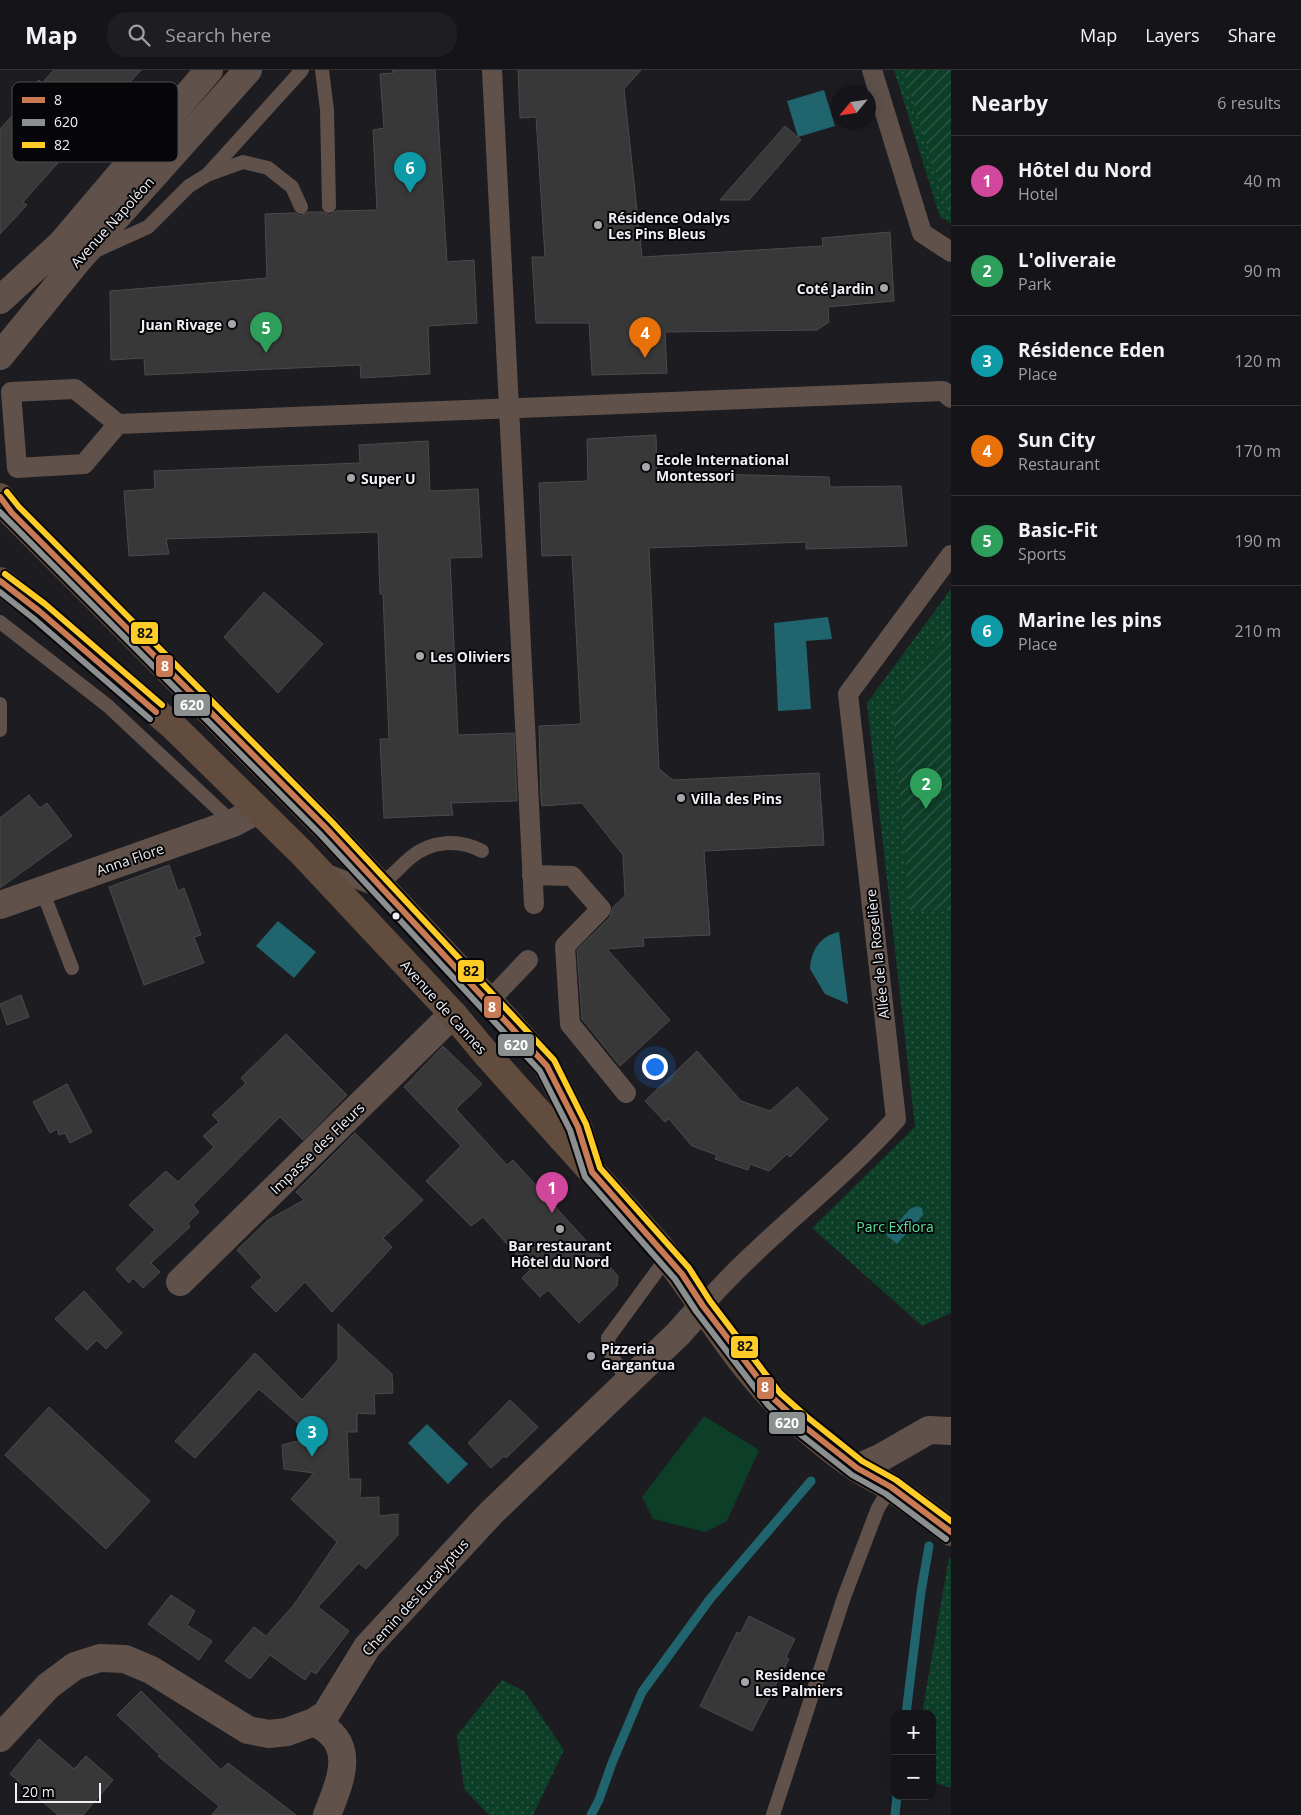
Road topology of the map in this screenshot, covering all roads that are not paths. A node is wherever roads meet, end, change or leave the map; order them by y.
1 (209, 70) edge
2 (248, 70) edge
3 (302, 70) edge
4 (322, 70) edge
5 (492, 70) edge
6 (872, 70) edge
7 (178, 106) edge
8 (178, 148) edge
9 (131, 162) edge
10 (166, 162) edge
11 (207, 174) junction
12 (329, 206) dead end
13 (301, 207) dead end
14 (951, 252) edge
15 (79, 259) junction
16 (0, 300) edge
17 (0, 356) edge
18 (948, 391) edge
19 (508, 408) junction
20 (118, 424) junction
21 (7, 429) edge
22 (0, 497) edge
23 (951, 555) edge
24 (1, 586) edge
25 (0, 622) edge
26 (0, 704) edge
27 (0, 730) edge
28 (258, 810) junction
29 (234, 823) junction
30 (482, 851) dead end
31 (312, 863) junction
32 (532, 875) junction
33 (379, 884) junction
34 (42, 890) junction
35 (534, 904) dead end
36 (0, 905) edge
37 (528, 960) dead end
38 (72, 968) dead end
39 (489, 1001) junction
40 (453, 1014) junction
41 (626, 1093) dead end
42 (592, 1172) junction
43 (668, 1256) junction
44 (180, 1282) dead end
45 (703, 1306) junction
46 (628, 1379) junction
47 (951, 1431) edge
48 (857, 1468) junction
49 (891, 1487) junction
50 (951, 1532) edge
51 (314, 1722) junction
52 (0, 1738) edge
53 (327, 1815) edge
54 (773, 1815) edge

1 - 7 street, Avenue Napoléon
2 - 8 street, Avenue Napoléon
3 - 11 lane
4 - 12 lane
5 - 19 street
6 - 14 street
9 - 16 street, Avenue Napoléon
10 - 15 street, Avenue Napoléon
11 - 13 lane
11 - 15 lane
15 - 17 street, Avenue Napoléon
18 - 19 street
19 - 20 street
19 - 32 street
20 - 21 street
20 - 21 street
22 - 33 main road
23 - 45 street, Allée de la Roselière
24 - 28 main road, Avenue de Cannes
25 - 29 lane
26 - 27 lane
28 - 29 street, Anna Flore
28 - 31 main road, Avenue de Cannes
29 - 34 street, Anna Flore
30 - 33 lane
31 - 33 lane, Avenue de Cannes
31 - 40 main road, Avenue de Cannes
32 - 35 street
32 - 41 street
33 - 39 main road
34 - 36 street, Anna Flore
34 - 38 lane
37 - 39 street
39 - 42 main road
40 - 42 main road, Avenue de Cannes
40 - 44 street, Impasse des Fleurs
42 - 43 main road, Avenue de Cannes
43 - 45 main road, Avenue de Cannes
43 - 46 lane
45 - 46 street, Chemin des Eucalyptus
45 - 48 main road, Avenue de Cannes
46 - 51 street, Chemin des Eucalyptus
47 - 48 street
48 - 49 main road, Avenue de Cannes
49 - 50 main road, Avenue de Cannes
49 - 54 lane
51 - 52 street, Chemin des Eucalyptus
51 - 53 street

